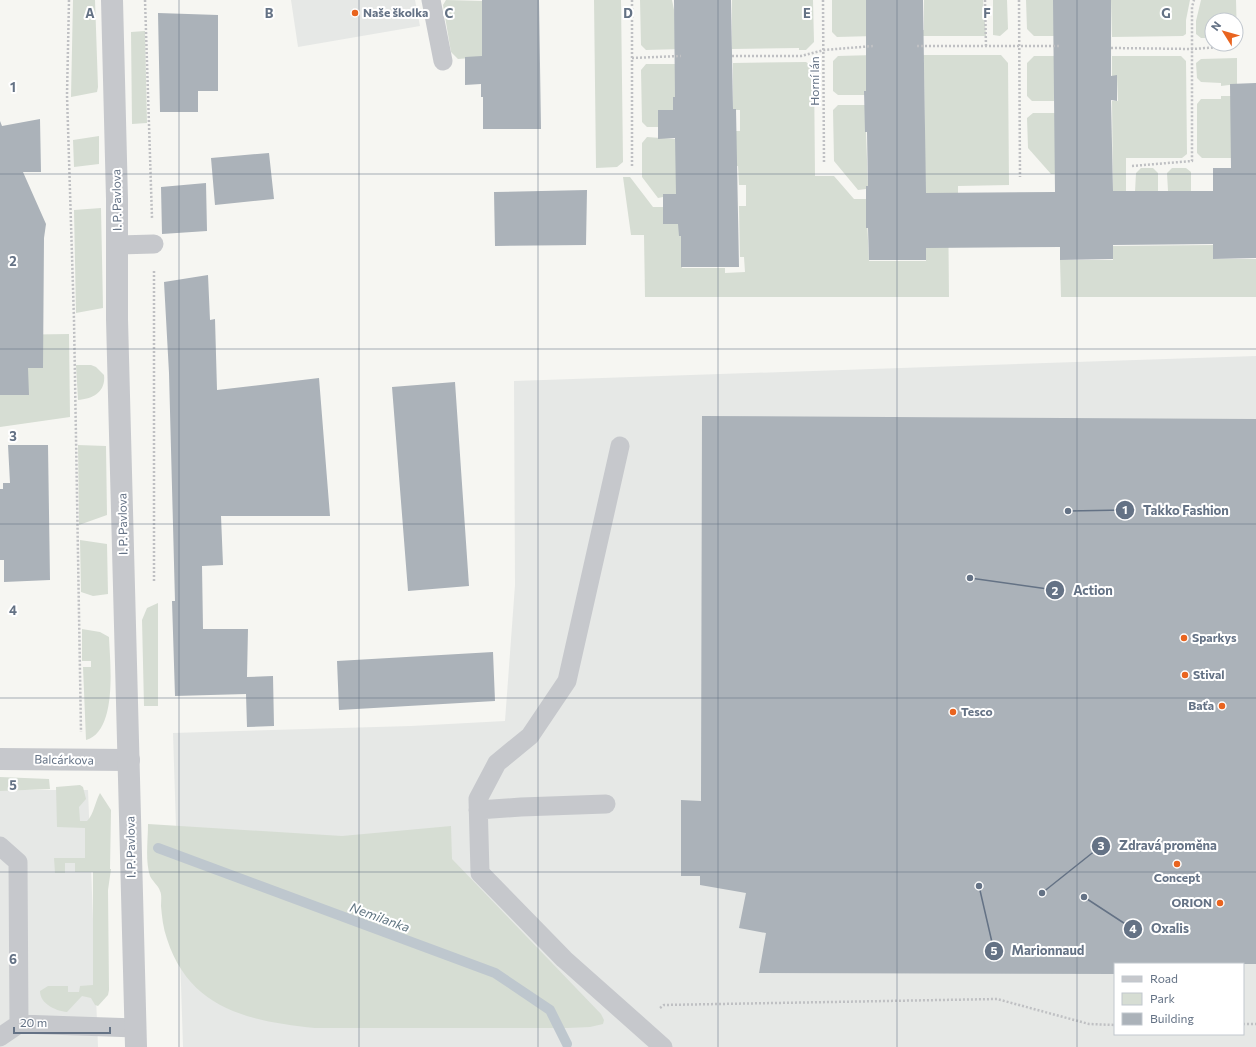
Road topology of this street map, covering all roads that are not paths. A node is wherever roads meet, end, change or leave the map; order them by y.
1 (112, 0) edge
2 (432, 0) edge
3 (443, 61) dead end
4 (154, 244) road end
5 (118, 245) junction
6 (620, 446) dead end
7 (0, 759) edge
8 (129, 760) junction
9 (606, 804) dead end
10 (478, 810) junction
11 (0, 846) edge
12 (19, 1024) junction
13 (0, 1037) edge
14 (136, 1038) edge
15 (663, 1047) edge

1 - 5 street, I. P. Pavlova
2 - 3 lane
4 - 5 lane
5 - 8 street, I. P. Pavlova
6 - 10 lane
7 - 8 street, Balcárkova
8 - 14 street, I. P. Pavlova
9 - 10 lane
10 - 15 lane
11 - 12 lane
12 - 13 lane
12 - 14 lane

